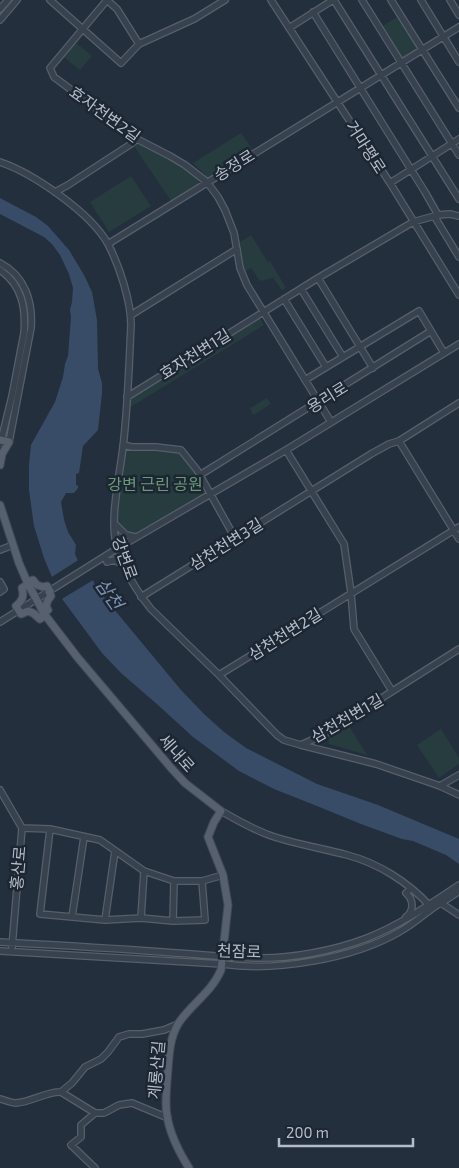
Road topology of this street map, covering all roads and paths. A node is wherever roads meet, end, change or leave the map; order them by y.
1 (8, 0) edge
2 (17, 0) edge
3 (50, 0) edge
4 (107, 0) edge
5 (225, 0) edge
6 (271, 0) edge
7 (333, 0) edge
8 (362, 0) edge
9 (391, 0) edge
10 (421, 0) edge
11 (450, 0) edge
12 (0, 9) edge
13 (313, 12) junction
14 (459, 15) edge
15 (0, 20) edge
16 (459, 27) edge
17 (289, 28) junction
18 (82, 29) junction
19 (444, 37) junction
20 (139, 44) junction
21 (422, 50) junction
22 (459, 62) edge
23 (401, 63) junction
24 (381, 76) junction
25 (361, 88) junction
26 (337, 102) junction
27 (459, 108) edge
28 (137, 139) junction
29 (459, 139) edge
30 (452, 144) junction
31 (459, 155) edge
32 (432, 156) junction
33 (0, 162) edge
34 (11, 166) junction
35 (0, 167) edge
36 (411, 169) junction
37 (207, 182) junction
38 (390, 183) junction
39 (55, 192) junction
40 (459, 199) edge
41 (438, 215) junction
42 (459, 216) edge
43 (413, 222) junction
44 (108, 244) junction
45 (237, 249) junction
46 (459, 257) edge
47 (0, 264) edge
48 (0, 270) edge
49 (318, 278) junction
50 (301, 289) junction
51 (459, 295) edge
52 (284, 299) junction
53 (264, 312) junction
54 (131, 315) junction
55 (432, 331) junction
56 (459, 344) edge
57 (360, 347) junction
58 (444, 353) junction
59 (343, 357) junction
60 (326, 368) junction
61 (373, 368) junction
62 (305, 380) junction
63 (127, 397) junction
64 (318, 402) junction
65 (459, 403) edge
66 (331, 422) junction
67 (0, 441) edge
68 (398, 441) junction
69 (9, 442) junction
70 (123, 445) junction
71 (286, 450) junction
72 (2, 454) junction
73 (0, 465) edge
74 (200, 475) junction
75 (311, 491) junction
76 (210, 494) junction
77 (0, 505) edge
78 (114, 522) junction
79 (456, 529) edge
80 (136, 537) junction
81 (235, 538) junction
82 (459, 539) edge
83 (13, 545) junction
84 (117, 548) junction
85 (0, 550) edge
86 (105, 557) junction
87 (121, 562) junction
88 (0, 582) edge
89 (28, 583) junction
90 (0, 592) edge
91 (351, 594) junction
92 (47, 595) junction
93 (141, 597) junction
94 (37, 600) junction
95 (18, 610) junction
96 (44, 614) junction
97 (0, 622) edge
98 (459, 649) edge
99 (218, 675) junction
100 (392, 691) junction
101 (301, 744) junction
102 (459, 775) edge
103 (440, 786) junction
104 (0, 790) edge
105 (459, 794) edge
106 (221, 812) junction
107 (22, 828) junction
108 (50, 829) junction
109 (84, 837) junction
110 (115, 851) junction
111 (144, 871) junction
112 (223, 875) junction
113 (174, 881) junction
114 (202, 881) junction
115 (459, 885) edge
116 (411, 888) junction
117 (459, 891) edge
118 (441, 901) junction
119 (431, 906) junction
120 (459, 915) edge
121 (72, 917) junction
122 (141, 918) junction
123 (106, 920) junction
124 (406, 920) junction
125 (173, 921) junction
126 (0, 942) edge
127 (12, 943) junction
128 (0, 951) edge
129 (11, 952) junction
130 (222, 960) junction
131 (178, 1024) junction
132 (164, 1030) junction
133 (173, 1036) junction
134 (61, 1092) junction
135 (0, 1099) edge
136 (95, 1113) junction
137 (168, 1118) junction
138 (95, 1168) edge
139 (189, 1168) edge

1 - 12 street
2 - 15 street
3 - 18 street
4 - 18 street, 효자천변2길
4 - 20 street, 효자천변2길
5 - 20 street
6 - 17 street, 거마평로
7 - 13 street
7 - 24 street
8 - 23 street
9 - 21 street
10 - 19 street
11 - 14 street
13 - 17 street
13 - 25 street
16 - 19 street, 송정로
17 - 26 street, 거마평로
18 - 20 street
18 - 28 street, 효자천변2길
19 - 21 street, 송정로
19 - 22 street
21 - 23 street, 송정로
21 - 27 street
23 - 24 street, 송정로
23 - 30 street
24 - 25 street, 송정로
24 - 32 street
25 - 26 street, 송정로
25 - 36 street
26 - 37 street, 송정로
26 - 38 street, 거마평로
28 - 37 street, 효자천변2길
28 - 39 street
29 - 30 street
30 - 31 street
30 - 32 street
32 - 36 street
32 - 40 street
33 - 34 street, 강변로
34 - 35 street
34 - 39 street, 강변로
36 - 38 street
36 - 41 street
37 - 44 street, 송정로
37 - 45 street
38 - 43 street, 거마평로
39 - 44 street, 강변로
41 - 42 street, 효자천변1길
41 - 43 street, 효자천변1길
41 - 46 street
43 - 49 street, 효자천변1길
43 - 51 street, 거마평로
44 - 54 street, 강변로
45 - 53 street
45 - 54 street
47 - 69 street
48 - 67 street
49 - 50 street, 효자천변1길
49 - 57 street
50 - 52 street, 효자천변1길
50 - 59 street
52 - 53 street, 효자천변1길
52 - 60 street
53 - 62 street
53 - 63 street, 효자천변1길
54 - 63 street, 강변로
55 - 57 street
55 - 58 street
55 - 61 street, 용리로
56 - 58 street, 용리로
57 - 59 street
57 - 61 street
58 - 66 street, 용리로
59 - 60 street
60 - 62 street
61 - 64 street, 용리로
62 - 64 street
63 - 70 street, 강변로
64 - 66 street
64 - 74 street, 용리로
65 - 68 street, 삼천천변3길
66 - 71 street, 용리로
67 - 69 main road
67 - 72 street
68 - 75 street, 삼천천변3길
68 - 79 street
69 - 72 main road
70 - 74 street
70 - 78 street, 강변로
71 - 75 street
71 - 76 street, 용리로
72 - 73 main road
74 - 76 street
75 - 81 street, 삼천천변3길
75 - 91 street
76 - 80 street, 용리로
76 - 81 street
77 - 83 main road, 세내로
78 - 80 street
78 - 84 street, 강변로
79 - 82 street
79 - 91 street, 삼천천변2길
80 - 84 street, 용리로
81 - 93 street, 삼천천변3길
83 - 85 street
83 - 89 main road, 세내로
84 - 86 street, 용리로
84 - 87 street, 강변로
86 - 87 street
86 - 92 street, 용리로
87 - 93 street, 강변로
88 - 90 street
89 - 92 main road
89 - 94 main road, 세내로
89 - 95 main road
91 - 99 street, 삼천천변2길
91 - 100 street, 삼천천변1길
92 - 94 street, 용리로
92 - 96 main road
93 - 99 street, 강변로
94 - 95 street, 용리로
94 - 96 main road, 세내로
95 - 96 main road
95 - 97 street, 용리로
96 - 106 main road, 세내로
98 - 100 street, 삼천천변1길
99 - 101 street, 강변로
100 - 101 street, 삼천천변1길
101 - 103 street, 강변로
102 - 103 street
103 - 105 street, 강변로
104 - 107 street, 홍산로
106 - 112 main road, 천잠로
106 - 116 street, 세내로
107 - 108 street
107 - 127 street, 홍산로
108 - 109 street
108 - 121 street
109 - 110 street
109 - 121 street
110 - 111 street
110 - 123 street
111 - 113 street
111 - 122 street
112 - 114 street
112 - 130 main road, 천잠로
113 - 114 street
113 - 125 street
114 - 125 street
115 - 118 street, 천잠로
116 - 119 street, 세내로
116 - 124 street
117 - 118 street, 천잠로
118 - 119 street, 천잠로
118 - 120 street
119 - 124 street, 천잠로
119 - 130 street, 천잠로
121 - 123 street
122 - 123 street
122 - 125 street
124 - 130 street, 천잠로
126 - 127 street, 천잠로
127 - 129 street, 홍산로
127 - 130 street, 천잠로
128 - 129 street, 천잠로
129 - 130 street, 천잠로
130 - 131 main road, 계룡산길
131 - 132 street
131 - 133 main road, 계룡산길
132 - 133 street
132 - 134 street
133 - 137 main road, 계룡산길
134 - 135 street
134 - 136 street
136 - 137 street
136 - 138 street
137 - 139 main road, 계룡산길

